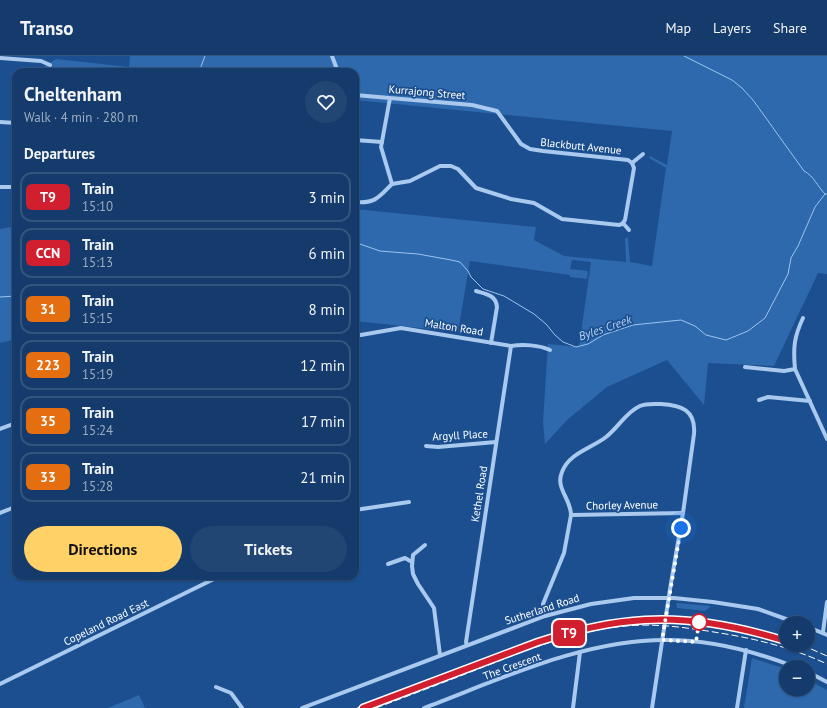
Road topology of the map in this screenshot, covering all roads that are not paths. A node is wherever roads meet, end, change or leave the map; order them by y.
1 (332, 56) edge
2 (0, 58) edge
3 (50, 65) dead end
4 (336, 68) edge
5 (359, 94) edge
6 (390, 98) junction
7 (497, 112) joint
8 (0, 122) edge
9 (12, 123) edge
10 (359, 140) edge
11 (382, 142) junction
12 (644, 154) dead end
13 (632, 163) junction
14 (392, 184) junction
15 (0, 187) edge
16 (12, 187) edge
17 (359, 202) edge
18 (623, 223) junction
19 (629, 230) dead end
20 (476, 291) dead end
21 (803, 318) dead end
22 (359, 335) edge
23 (491, 343) junction
24 (511, 346) junction
25 (550, 350) dead end
26 (745, 367) dead end
27 (795, 369) junction
28 (759, 400) dead end
29 (810, 401) junction
30 (12, 424) edge
31 (0, 429) edge
32 (827, 439) edge
33 (496, 442) junction
34 (426, 446) dead end
35 (410, 502) dead end
36 (12, 508) edge
37 (359, 509) edge
38 (0, 513) edge
39 (683, 513) junction
40 (571, 515) junction
41 (425, 545) dead end
42 (412, 562) junction
43 (388, 564) dead end
44 (212, 580) edge
45 (669, 598) junction
46 (827, 602) edge
47 (545, 616) junction
48 (779, 617) edge
49 (815, 630) edge
50 (825, 634) edge
51 (662, 640) junction
52 (467, 645) junction
53 (746, 650) junction
54 (580, 652) junction
55 (440, 655) junction
56 (779, 661) edge
57 (815, 676) edge
58 (827, 682) edge
59 (0, 684) edge
60 (216, 687) dead end
61 (242, 708) edge
62 (302, 708) edge
63 (424, 708) edge
64 (573, 708) edge
65 (652, 708) edge
66 (737, 708) edge

1 - 4 street
2 - 3 street
5 - 6 street, Kurrajong Street
6 - 7 street, Kurrajong Street
6 - 11 street
7 - 13 street, Blackbutt Avenue
8 - 9 street
10 - 11 street
11 - 14 street
12 - 13 street, Blackbutt Avenue
13 - 18 street, Blackbutt Avenue
14 - 17 street
14 - 18 street
15 - 16 street
18 - 19 street
20 - 23 street
21 - 27 street
22 - 23 street, Malton Road
23 - 24 street, Malton Road
24 - 25 street, Malton Road
24 - 33 street, Kethel Road
26 - 27 street
27 - 29 street
28 - 29 street
29 - 32 street
30 - 31 street
33 - 34 street, Argyll Place
33 - 52 street, Kethel Road
35 - 37 street
36 - 38 street
39 - 40 street, Chorley Avenue
39 - 40 street
39 - 45 street
40 - 47 street, Chorley Avenue
41 - 42 street
42 - 43 street
42 - 55 street
44 - 59 street, Copeland Road East
45 - 47 street, Sutherland Road
45 - 48 street, Sutherland Road
45 - 51 street
46 - 50 street
47 - 52 street, Sutherland Road
49 - 50 street
51 - 53 street, The Crescent
51 - 54 street, The Crescent
51 - 65 street
52 - 55 street, Sutherland Road
53 - 56 street, The Crescent
53 - 66 street
54 - 63 street, The Crescent
54 - 64 street
55 - 62 street, Sutherland Road
57 - 58 street
60 - 61 street

